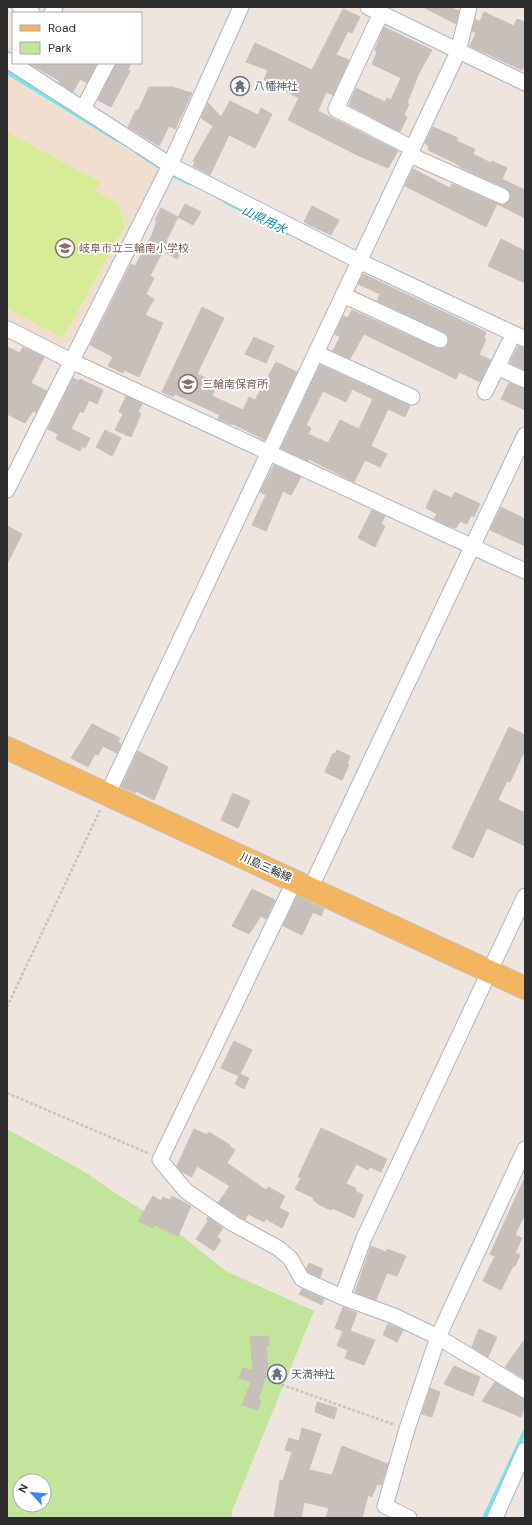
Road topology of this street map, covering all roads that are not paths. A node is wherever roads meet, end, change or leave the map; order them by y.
1 (20, 7) edge
2 (241, 7) edge
3 (469, 7) edge
4 (374, 10) edge
5 (30, 12) edge
6 (458, 52) junction
7 (106, 64) edge
8 (26, 67) edge
9 (525, 84) edge
10 (83, 109) junction
11 (411, 151) junction
12 (170, 165) junction
13 (502, 196) dead end
14 (359, 261) junction
15 (343, 295) junction
16 (7, 331) edge
17 (525, 339) edge
18 (440, 340) dead end
19 (509, 343) dead end
20 (316, 352) junction
21 (71, 361) junction
22 (497, 367) junction
23 (525, 380) edge
24 (485, 392) dead end
25 (412, 397) dead end
26 (525, 435) edge
27 (269, 451) junction
28 (7, 490) edge
29 (473, 547) junction
30 (525, 571) edge
31 (7, 748) edge
32 (107, 795) junction
33 (303, 884) junction
34 (525, 896) edge
35 (490, 970) junction
36 (525, 988) edge
37 (525, 1149) edge
38 (342, 1297) junction
39 (438, 1337) junction
40 (525, 1390) edge
41 (525, 1450) edge
42 (409, 1518) edge
43 (495, 1518) edge

1 - 5 street
2 - 12 street
3 - 6 street
4 - 6 street
4 - 11 street
6 - 9 street
6 - 11 street
7 - 10 street
8 - 10 street
10 - 12 street
11 - 13 street
11 - 14 street
12 - 14 street
12 - 21 street
14 - 15 street
14 - 17 street
15 - 18 street
15 - 20 street
16 - 21 street
19 - 22 street
20 - 25 street
20 - 27 street
21 - 27 street
21 - 28 street
22 - 23 street
22 - 24 street
26 - 29 street
27 - 29 street
27 - 32 street
29 - 30 street
29 - 33 street
31 - 32 main road, 川島三輪線
32 - 33 main road, 川島三輪線
33 - 35 main road, 川島三輪線
33 - 38 street
34 - 35 street
35 - 36 main road, 川島三輪線
35 - 38 street
37 - 39 street
38 - 39 street
39 - 40 street
39 - 42 street
41 - 43 street

